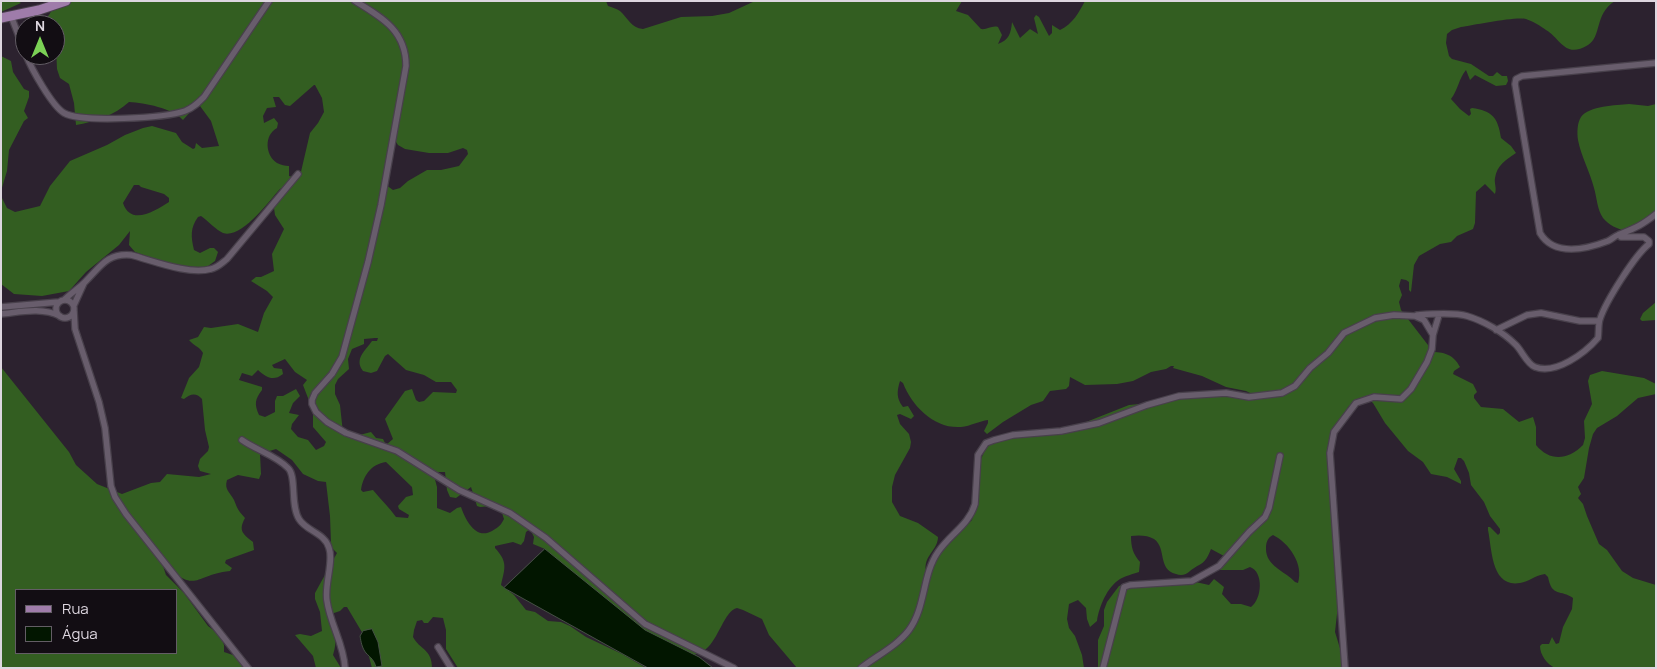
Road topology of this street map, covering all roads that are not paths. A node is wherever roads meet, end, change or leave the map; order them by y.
1 (66, 1) edge
2 (269, 1) edge
3 (355, 1) edge
4 (6, 17) edge
5 (15, 34) edge
6 (1656, 62) edge
7 (30, 65) edge
8 (298, 174) dead end
9 (1656, 214) edge
10 (1614, 237) junction
11 (84, 283) junction
12 (61, 301) junction
13 (1, 307) edge
14 (74, 308) junction
15 (1, 314) edge
16 (1439, 315) junction
17 (61, 316) junction
18 (1415, 316) junction
19 (1599, 321) junction
20 (75, 329) junction
21 (1496, 330) junction
22 (1433, 335) junction
23 (242, 440) dead end
24 (1280, 456) dead end
25 (438, 647) dead end
26 (248, 668) edge
27 (345, 668) edge
28 (451, 668) edge
29 (734, 668) edge
30 (861, 668) edge
31 (1104, 668) edge
32 (1345, 668) edge

1 - 4 main road
2 - 7 street
3 - 29 street
4 - 5 street
6 - 10 street
8 - 11 street
9 - 10 street
10 - 19 street
11 - 12 street
11 - 14 street
12 - 13 street
12 - 14 street
12 - 17 street
14 - 17 street
14 - 20 street
15 - 17 street
16 - 18 street
16 - 21 street
16 - 22 street
17 - 20 street
18 - 22 street
18 - 30 street
19 - 21 street
19 - 21 street
20 - 26 street
22 - 32 street
23 - 27 street
24 - 31 street
25 - 28 street

